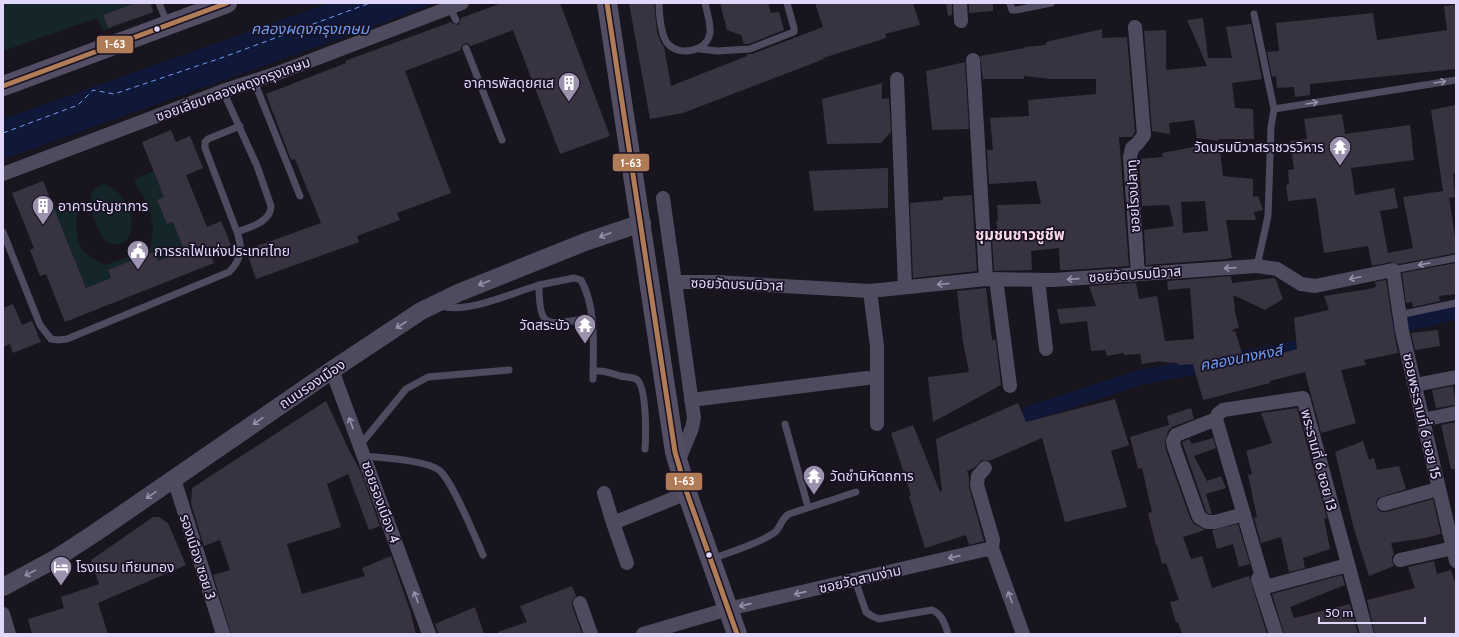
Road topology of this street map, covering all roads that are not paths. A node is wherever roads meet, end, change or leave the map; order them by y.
1 (160, 3) edge
2 (227, 3) edge
3 (608, 3) edge
4 (659, 3) edge
5 (705, 3) edge
6 (787, 3) edge
7 (960, 3) edge
8 (1010, 3) edge
9 (1051, 3) edge
10 (456, 10) edge
11 (1254, 14) dead end
12 (961, 21) dead end
13 (168, 25) junction
14 (1135, 27) dead end
15 (466, 48) dead end
16 (700, 48) junction
17 (973, 60) dead end
18 (897, 79) dead end
19 (1456, 80) edge
20 (254, 81) junction
21 (3, 86) edge
22 (223, 91) junction
23 (1274, 109) junction
24 (240, 126) junction
25 (502, 140) dead end
26 (3, 174) edge
27 (300, 196) dead end
28 (662, 198) dead end
29 (642, 223) junction
30 (3, 232) edge
31 (237, 232) junction
32 (1456, 258) edge
33 (1257, 266) junction
34 (1393, 270) junction
35 (1138, 274) junction
36 (991, 279) junction
37 (1038, 280) junction
38 (675, 282) junction
39 (538, 285) junction
40 (905, 287) junction
41 (870, 291) junction
42 (1456, 303) edge
43 (434, 305) junction
44 (1399, 315) junction
45 (592, 317) junction
46 (1046, 349) dead end
47 (332, 370) junction
48 (509, 370) dead end
49 (593, 371) junction
50 (1456, 377) edge
51 (867, 378) dead end
52 (593, 379) dead end
53 (1414, 385) junction
54 (1010, 386) dead end
55 (691, 400) junction
56 (1456, 413) edge
57 (1216, 420) junction
58 (1422, 420) junction
59 (784, 424) dead end
60 (877, 424) dead end
61 (645, 449) dead end
62 (362, 450) junction
63 (678, 462) junction
64 (985, 468) dead end
65 (174, 479) junction
66 (1438, 489) junction
67 (856, 492) dead end
68 (604, 493) dead end
69 (687, 493) junction
70 (1384, 504) dead end
71 (808, 507) junction
72 (1244, 514) junction
73 (613, 523) junction
74 (1452, 523) edge
75 (992, 548) junction
76 (1455, 554) edge
77 (483, 555) dead end
78 (710, 560) junction
79 (1400, 560) dead end
80 (627, 563) dead end
81 (1348, 565) junction
82 (1254, 570) dead end
83 (855, 580) junction
84 (3, 587) edge
85 (580, 603) dead end
86 (728, 609) junction
87 (3, 614) edge
88 (9, 634) edge
89 (223, 634) edge
90 (430, 634) edge
91 (591, 634) edge
92 (643, 634) edge
93 (737, 634) edge
94 (948, 634) edge
95 (1023, 634) edge
96 (1276, 634) edge
97 (1367, 634) edge

1 - 13 lane
2 - 13 main road
3 - 29 main road
4 - 16 lane
5 - 16 lane
6 - 16 lane
7 - 12 street
8 - 9 lane
10 - 20 street, ซอยเลียบคลองผดุงกรุงเกษม
11 - 23 lane
13 - 21 main road
14 - 35 street, ซอยโรงปลาทู
15 - 25 lane
17 - 36 street
18 - 40 street
23 -> 19 lane
20 - 22 street, ซอยเลียบคลองผดุงกรุงเกษม
20 - 27 lane
22 - 24 lane
22 - 26 street, ซอยเลียบคลองผดุงกรุงเกษม
23 - 33 lane
24 - 31 lane
24 - 31 lane
28 - 38 street
29 -> 43 street, ถนนรองเมือง
29 - 63 main road
30 - 31 lane
32 -> 34 lane
34 -> 33 street, ซอยวัดบรมนิวาส
33 -> 35 street, ซอยวัดบรมนิวาส
34 - 44 street, ซอยพระรามที่ 6 ซอย 15
35 -> 37 street, ซอยวัดบรมนิวาส
36 - 37 street, ซอยวัดบรมนิวาส
36 -> 40 street, ซอยวัดบรมนิวาส
36 - 54 street
37 - 46 street
38 - 41 street, ซอยวัดบรมนิวาส
38 - 55 street, ซอยวัดบรมนิวาส
39 - 43 lane
39 - 45 lane
39 - 45 lane
40 - 41 street, ซอยวัดบรมนิวาส
41 - 60 street
42 - 44 lane
43 -> 47 street, ถนนรองเมือง
44 - 53 street, ซอยพระรามที่ 6 ซอย 15
45 - 49 lane
62 -> 47 street, ซอยรองเมือง 4
47 -> 65 street, ถนนรองเมือง
48 - 62 lane
49 - 52 lane
49 - 61 lane
50 - 53 street
51 - 55 street
53 - 58 street, ซอยพระรามที่ 6 ซอย 15
55 - 63 street, ซอยวัดบรมนิวาส
56 - 58 street
57 - 72 street
57 - 72 street, พระรามที่ 6 ซอย 13
57 - 81 street, พระรามที่ 6 ซอย 13
58 - 66 street, ซอยพระรามที่ 6 ซอย 15
59 - 71 lane
62 - 77 lane
90 -> 62 street, ซอยรองเมือง 4
63 - 69 main road
64 - 75 street
65 -> 84 street, ถนนรองเมือง
65 - 89 street, รองเมือง ซอย 3
66 - 70 street
66 - 74 street, ซอยพระรามที่ 6 ซอย 15
67 - 71 lane
68 - 73 street
69 - 73 street
69 - 78 main road
71 - 78 lane
72 - 81 street
73 - 80 street
74 - 76 street, ซอยพระรามที่ 6 ซอย 15
75 -> 83 street, ซอยวัดสามง่าม
95 -> 75 street
76 - 79 street
78 - 86 main road
81 - 97 street, พระรามที่ 6 ซอย 13
82 - 96 street
83 -> 86 street, ซอยวัดสามง่าม
83 - 94 lane
85 - 91 street
86 - 92 street, ซอยวัดสามง่าม
86 - 93 main road
87 - 88 street

